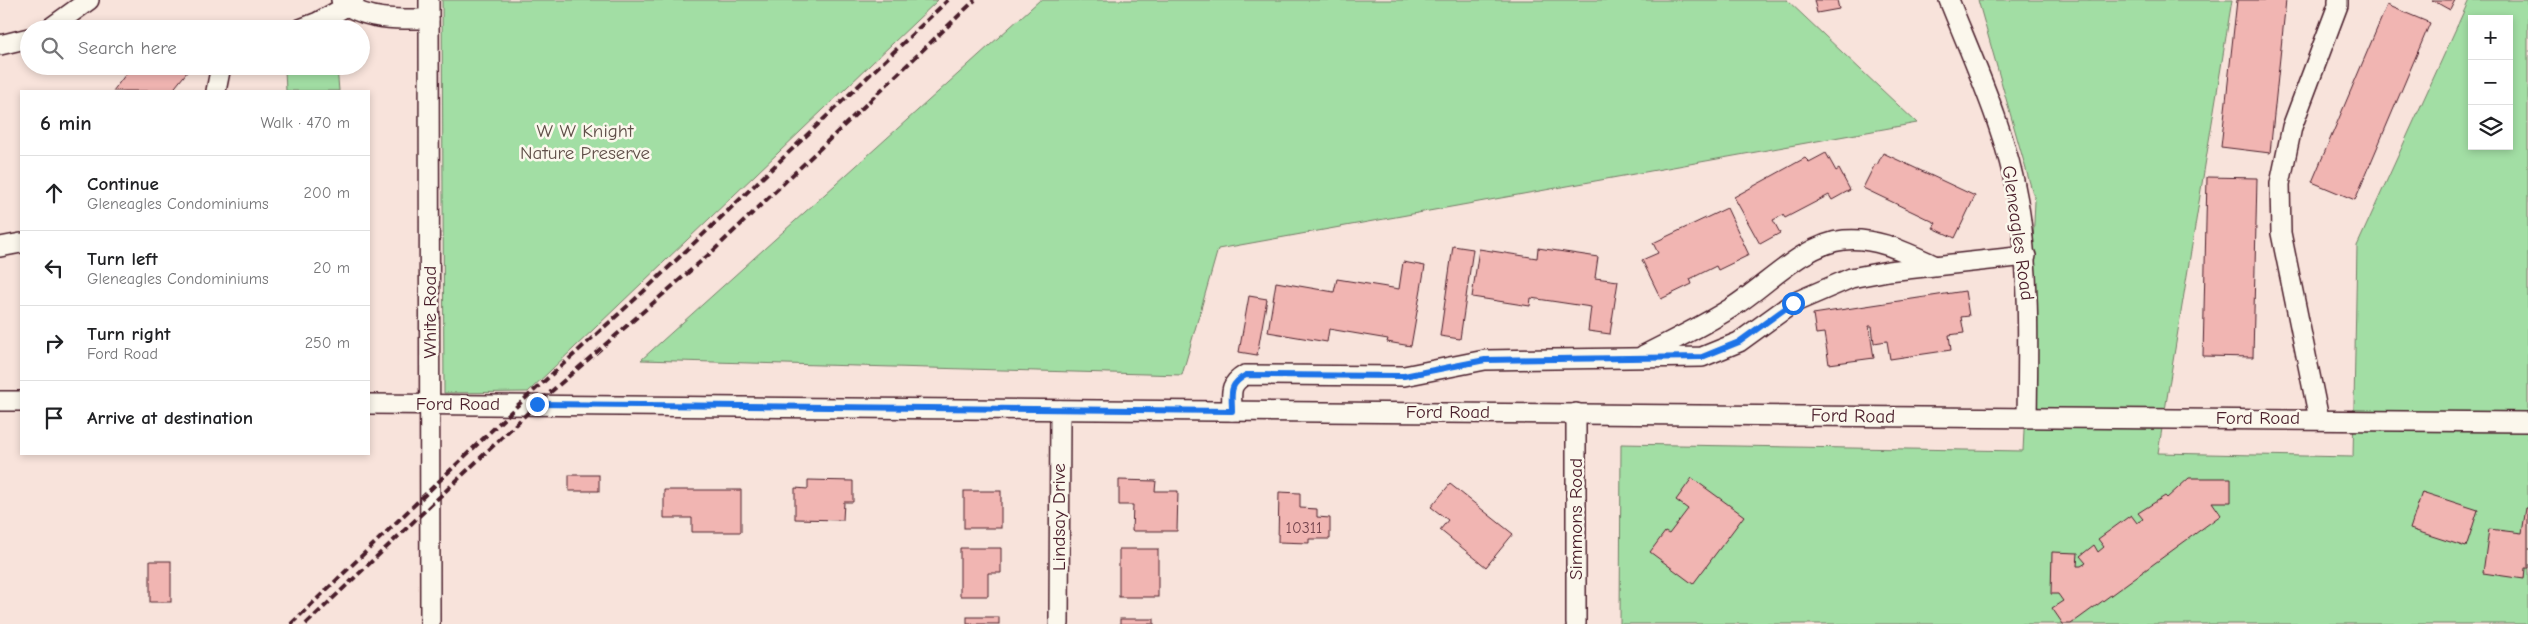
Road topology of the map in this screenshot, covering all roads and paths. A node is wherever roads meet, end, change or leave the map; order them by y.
1 (89, 0) edge
2 (429, 0) edge
3 (1949, 0) edge
4 (2338, 0) edge
5 (347, 2) edge
6 (430, 19) junction
7 (61, 20) edge
8 (321, 20) edge
9 (20, 40) edge
10 (0, 45) edge
11 (220, 75) edge
12 (216, 90) edge
13 (20, 243) edge
14 (0, 247) edge
15 (2026, 256) junction
16 (1935, 266) junction
17 (1638, 358) junction
18 (0, 401) edge
19 (20, 401) edge
20 (370, 404) edge
21 (431, 405) junction
22 (1060, 410) junction
23 (1232, 411) junction
24 (1576, 413) junction
25 (2027, 417) junction
26 (2319, 419) junction
27 (2528, 422) edge
28 (430, 624) edge
29 (1059, 624) edge
30 (1576, 624) edge

1 - 7 street
2 - 6 street, White Road
3 - 15 street, Gleneagles Road
4 - 26 street
5 - 6 street
5 - 8 street
6 - 21 street, White Road
9 - 10 street
11 - 12 street
13 - 14 street
15 - 16 street
15 - 25 street, Gleneagles Road
16 - 17 street
16 - 17 street
17 - 23 street
18 - 19 street
20 - 21 street, Ford Road
21 - 22 street, Ford Road
21 - 28 street, White Road
22 - 23 street, Ford Road
22 - 29 street, Lindsay Drive
23 - 24 street, Ford Road
24 - 25 street, Ford Road
24 - 30 street, Simmons Road
25 - 26 street, Ford Road
26 - 27 street, Ford Road

